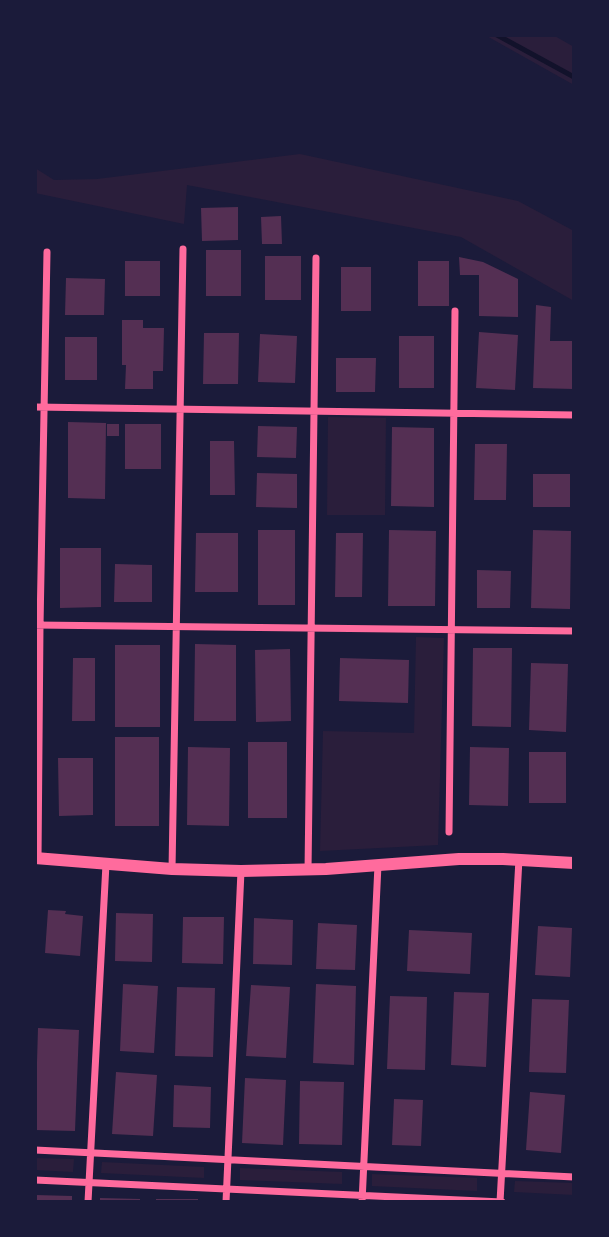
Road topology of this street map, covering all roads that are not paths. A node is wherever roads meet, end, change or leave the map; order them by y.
1 (183, 249) dead end
2 (47, 252) dead end
3 (316, 258) dead end
4 (455, 311) dead end
5 (35, 407) edge
6 (44, 407) junction
7 (181, 410) junction
8 (313, 411) junction
9 (454, 413) junction
10 (574, 415) edge
11 (38, 626) edge
12 (176, 628) junction
13 (311, 629) junction
14 (452, 630) junction
15 (574, 632) edge
16 (449, 832) dead end
17 (36, 858) edge
18 (519, 859) junction
19 (574, 863) edge
20 (106, 864) junction
21 (378, 865) junction
22 (172, 869) junction
23 (308, 870) junction
24 (241, 871) junction
25 (35, 1150) edge
26 (90, 1153) junction
27 (227, 1160) junction
28 (363, 1167) junction
29 (501, 1174) junction
30 (574, 1177) edge
31 (35, 1180) edge
32 (89, 1183) junction
33 (226, 1190) junction
34 (362, 1198) edge
35 (88, 1202) edge
36 (226, 1202) edge
37 (501, 1202) edge

1 - 7 street
2 - 6 street
3 - 8 street
4 - 9 street
5 - 6 street
6 - 7 street
6 - 11 street
7 - 8 street
7 - 12 street
8 - 9 street
8 - 13 street
9 - 10 street
9 - 14 street
11 - 12 street
11 - 17 street
12 - 13 street
12 - 22 street
13 - 14 street
13 - 23 street
14 - 15 street
14 - 16 street
17 - 20 main road
18 - 19 main road
18 - 21 main road
18 - 29 street
20 - 22 main road
20 - 26 street
21 - 23 main road
21 - 28 street
22 - 24 main road
23 - 24 main road
24 - 27 street
25 - 26 street
26 - 27 street
26 - 32 street
27 - 28 street
27 - 33 street
28 - 29 street
28 - 34 street
29 - 30 street
29 - 37 street
31 - 32 street
32 - 33 street
32 - 35 street
33 - 34 street
33 - 36 street
34 - 37 street

